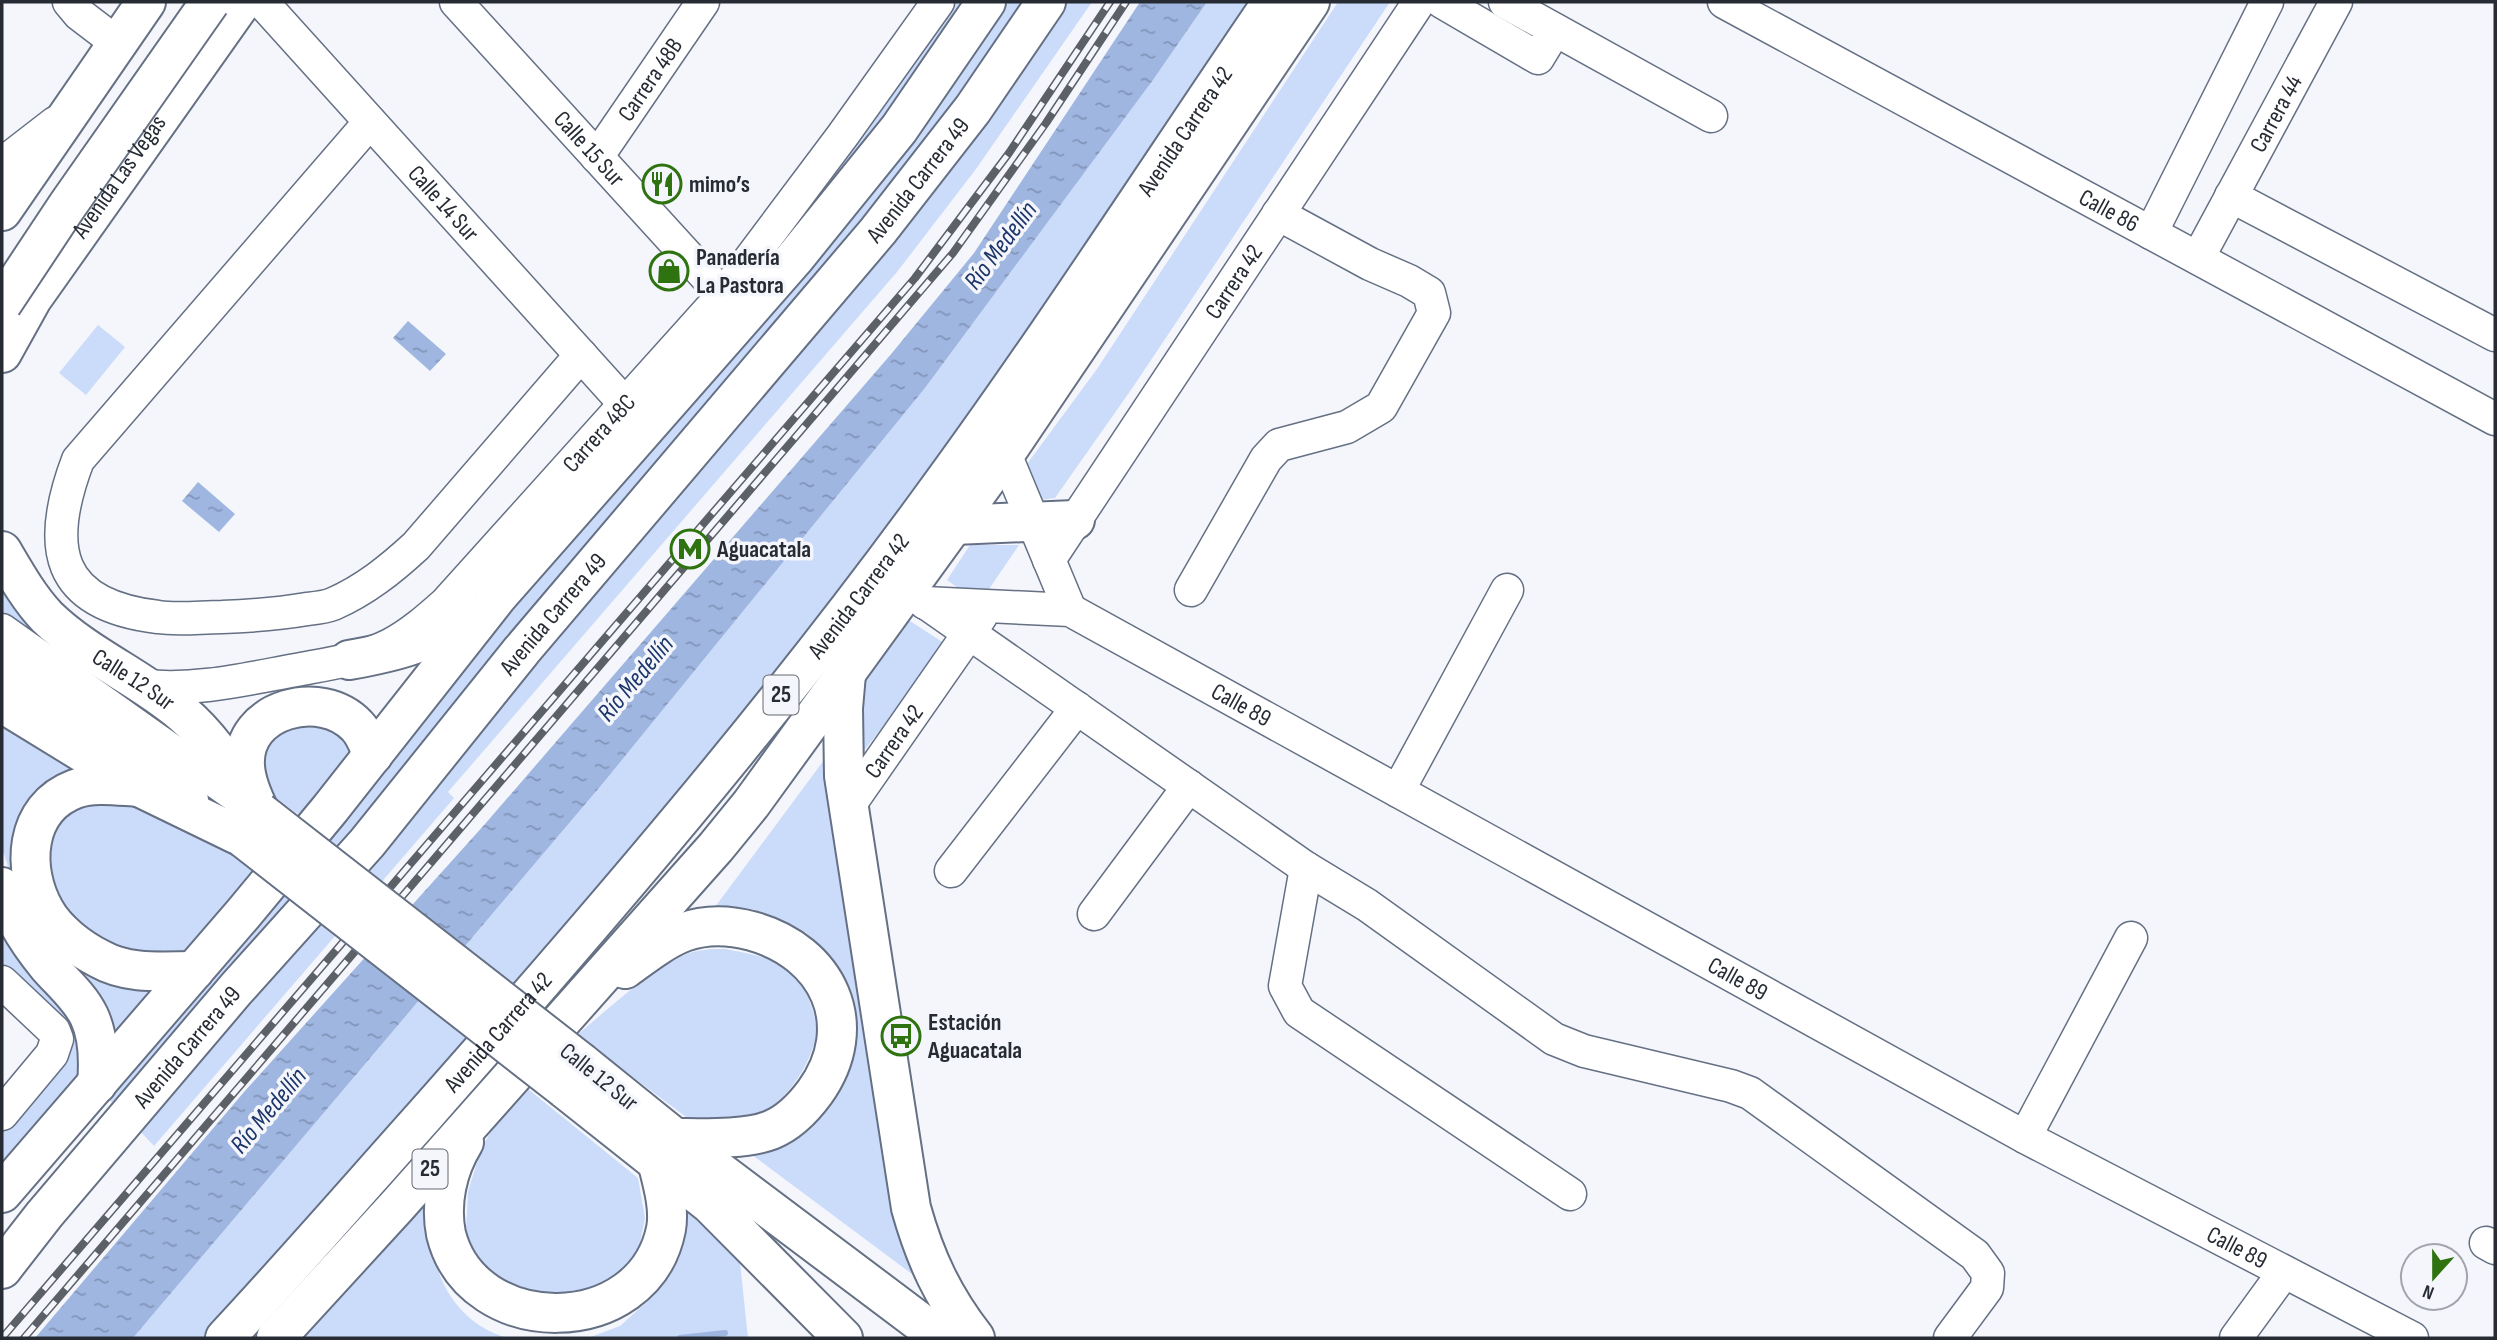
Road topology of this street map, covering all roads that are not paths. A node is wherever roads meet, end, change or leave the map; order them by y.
1 (69, 2) edge
2 (146, 2) edge
3 (178, 2) edge
4 (210, 2) edge
5 (242, 2) edge
6 (262, 2) edge
7 (703, 2) edge
8 (938, 2) edge
9 (986, 2) edge
10 (1046, 2) edge
11 (1272, 2) edge
12 (1310, 2) edge
13 (1419, 2) edge
14 (1442, 2) edge
15 (1505, 2) edge
16 (1724, 2) edge
17 (2267, 2) edge
18 (2336, 2) edge
19 (470, 7) edge
20 (1555, 30) junction
21 (117, 44) junction
22 (70, 112) junction
23 (1711, 116) dead end
24 (370, 122) junction
25 (45, 148) junction
26 (597, 157) junction
27 (2, 164) edge
28 (107, 194) junction
29 (2231, 196) junction
30 (2, 211) edge
31 (1278, 214) junction
32 (2151, 233) junction
33 (2198, 258) junction
34 (2, 261) edge
35 (723, 295) junction
36 (17, 302) edge
37 (2495, 335) edge
38 (2, 354) edge
39 (581, 355) junction
40 (625, 404) junction
41 (2495, 419) edge
42 (1005, 454) junction
43 (1075, 520) junction
44 (1033, 522) junction
45 (954, 525) junction
46 (2, 551) edge
47 (1049, 560) junction
48 (1191, 590) dead end
49 (1507, 590) dead end
50 (916, 596) junction
51 (497, 597) junction
52 (988, 606) junction
53 (1070, 610) junction
54 (2, 630) edge
55 (969, 633) junction
56 (348, 660) junction
57 (2, 665) edge
58 (846, 674) junction
59 (146, 686) junction
60 (2, 703) edge
61 (1077, 708) junction
62 (373, 755) junction
63 (1189, 786) junction
64 (139, 787) junction
65 (1398, 791) junction
66 (848, 807) junction
67 (251, 825) junction
68 (1306, 868) junction
69 (951, 871) dead end
70 (2, 887) edge
71 (1094, 914) dead end
72 (13, 920) edge
73 (2131, 938) dead end
74 (194, 971) junction
75 (2, 982) edge
76 (582, 997) junction
77 (97, 1084) junction
78 (486, 1105) junction
79 (2, 1114) edge
80 (2025, 1137) junction
81 (666, 1149) junction
82 (2, 1193) edge
83 (1570, 1194) dead end
84 (2, 1269) edge
85 (2284, 1272) junction
86 (225, 1338) edge
87 (276, 1338) edge
88 (843, 1338) edge
89 (941, 1338) edge
90 (975, 1338) edge
91 (1950, 1338) edge
92 (2236, 1338) edge
93 (2412, 1338) edge

1 - 21 street
2 - 21 main road
3 - 34 main road, Avenida Las Vegas
4 - 36 main road, Avenida Las Vegas, bridge
5 - 28 main road, Avenida Las Vegas
6 - 24 street, Calle 14 Sur
7 - 26 street, Carrera 48B
8 - 35 street, Carrera 48C
9 - 51 main road, Avenida Carrera 49
10 - 84 main road, Avenida Carrera 49
11 - 86 main road, Avenida Carrera 42 / 25
12 - 42 main road, Avenida Carrera 42 / 25
13 - 31 street, Carrera 42
14 - 20 street
15 - 20 street
16 - 32 street, Calle 86
17 - 32 street
18 - 29 street, Carrera 44
19 - 26 street, Calle 15 Sur
20 - 23 street
21 - 22 main road
22 - 25 main road
22 - 27 street
24 - 39 street, Calle 14 Sur
24 - 39 street
25 - 28 main road
25 - 30 main road
26 - 35 street, Calle 15 Sur
28 - 36 main road, Avenida Las Vegas
29 - 33 street, Carrera 44
29 - 37 street
31 - 43 street, Carrera 42
31 - 48 street
32 - 33 street, Calle 86
33 - 41 street, Calle 86
35 - 40 street, Carrera 48C
36 - 38 main road, Avenida Las Vegas
39 - 40 street, Calle 14 Sur
40 - 56 street, Carrera 48C
42 - 44 street
42 - 45 main road, Avenida Carrera 42 / 25
43 - 44 main road
43 - 47 street, Carrera 42
44 - 45 main road
44 - 47 street
45 - 50 main road, Avenida Carrera 42 / 25
46 - 59 main road, Calle 12 Sur
47 - 53 street
49 - 65 street
50 - 52 street, Calle 89
50 - 55 street
50 - 58 main road, Avenida Carrera 42 / 25
51 - 56 main road
51 - 62 main road, Avenida Carrera 49
52 - 53 street, Calle 89
52 - 55 street, Carrera 42
53 - 65 street, Calle 89
54 - 67 street, Calle 12 Sur
55 - 61 street
55 - 66 street, Carrera 42
56 - 59 street, Carrera 48C
57 - 67 street, Calle 12 Sur
58 - 66 main road
58 - 76 main road, Avenida Carrera 42 / 25
59 - 67 main road, Calle 12 Sur
60 - 64 main road, Calle 12 Sur
61 - 63 street
61 - 69 street
62 - 67 main road
62 - 74 main road, Avenida Carrera 49
63 - 68 street
63 - 71 street
64 - 67 main road, Calle 12 Sur
64 - 74 main road
65 - 80 street, Calle 89
66 - 90 main road
67 - 81 main road, Calle 12 Sur, bridge
68 - 83 street
68 - 91 street
70 - 72 main road
72 - 77 main road
73 - 80 street
74 - 77 main road, Avenida Carrera 49
75 - 79 street
76 - 78 main road, Avenida Carrera 42 / 25
76 - 81 main road
77 - 82 main road, Avenida Carrera 49
78 - 81 main road
78 - 87 main road, Avenida Carrera 42 / 25
80 - 85 street, Calle 89
81 - 88 main road, Calle 12 Sur
81 - 89 main road, Calle 12 Sur
85 - 92 street
85 - 93 street, Calle 89

